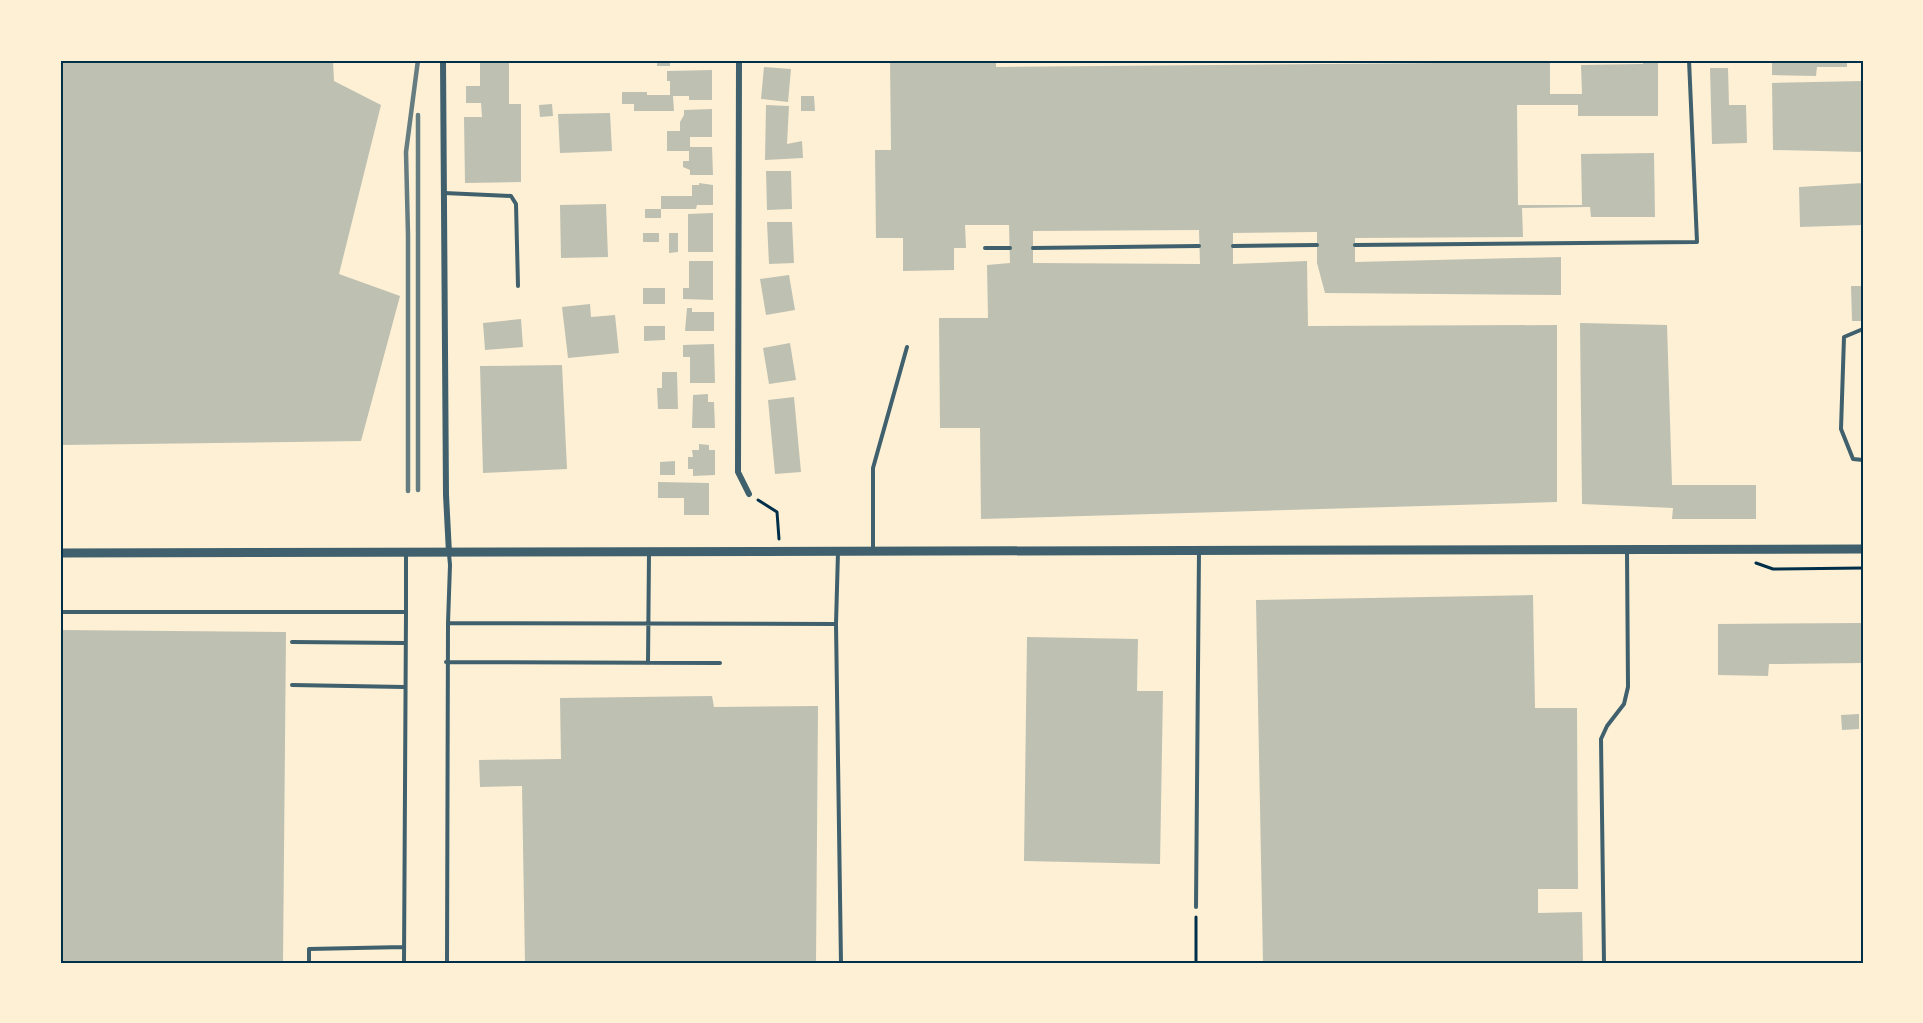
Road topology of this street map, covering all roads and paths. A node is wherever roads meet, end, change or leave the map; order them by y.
1 (443, 60) edge
2 (739, 60) edge
3 (1689, 60) edge
4 (443, 193) junction
5 (1317, 245) dead end
6 (1355, 245) dead end
7 (1199, 246) dead end
8 (1233, 246) dead end
9 (985, 248) dead end
10 (1010, 248) dead end
11 (1033, 248) dead end
12 (518, 286) dead end
13 (1863, 329) edge
14 (907, 347) dead end
15 (1863, 460) edge
16 (749, 494) joint
17 (1863, 549) edge
18 (1198, 550) junction
19 (1627, 551) junction
20 (649, 552) junction
21 (778, 552) junction
22 (838, 552) junction
23 (873, 552) junction
24 (60, 553) edge
25 (406, 553) junction
26 (449, 553) junction
27 (60, 612) edge
28 (406, 612) junction
29 (448, 622) junction
30 (648, 623) junction
31 (836, 624) junction
32 (292, 642) dead end
33 (405, 643) junction
34 (446, 662) junction
35 (648, 663) junction
36 (720, 663) dead end
37 (292, 685) dead end
38 (404, 687) junction
39 (1196, 907) joint
40 (404, 947) junction
41 (309, 963) edge
42 (404, 963) edge
43 (447, 963) edge
44 (841, 963) edge
45 (1196, 963) edge
46 (1604, 963) edge

1 - 4 street
2 - 16 street
3 - 6 lane
4 - 12 lane
4 - 26 street
5 - 8 lane
7 - 11 lane
9 - 10 lane
13 - 15 lane
14 - 23 lane
16 - 21 path
17 - 19 street
18 - 19 street
18 - 23 street
18 - 39 lane
19 - 46 lane
20 - 21 street
20 - 26 street
20 - 30 lane
21 - 22 street
22 - 23 street
22 - 31 lane
24 - 25 street
25 - 26 street
25 - 28 lane
26 - 29 lane
27 - 28 lane
28 - 33 lane
29 - 30 lane
29 - 34 lane
30 - 31 lane
30 - 35 lane
31 - 44 lane
32 - 33 lane
33 - 38 lane
34 - 35 lane
34 - 43 lane
35 - 36 lane
37 - 38 lane
38 - 40 lane
39 - 45 path
40 - 41 lane
40 - 42 lane

